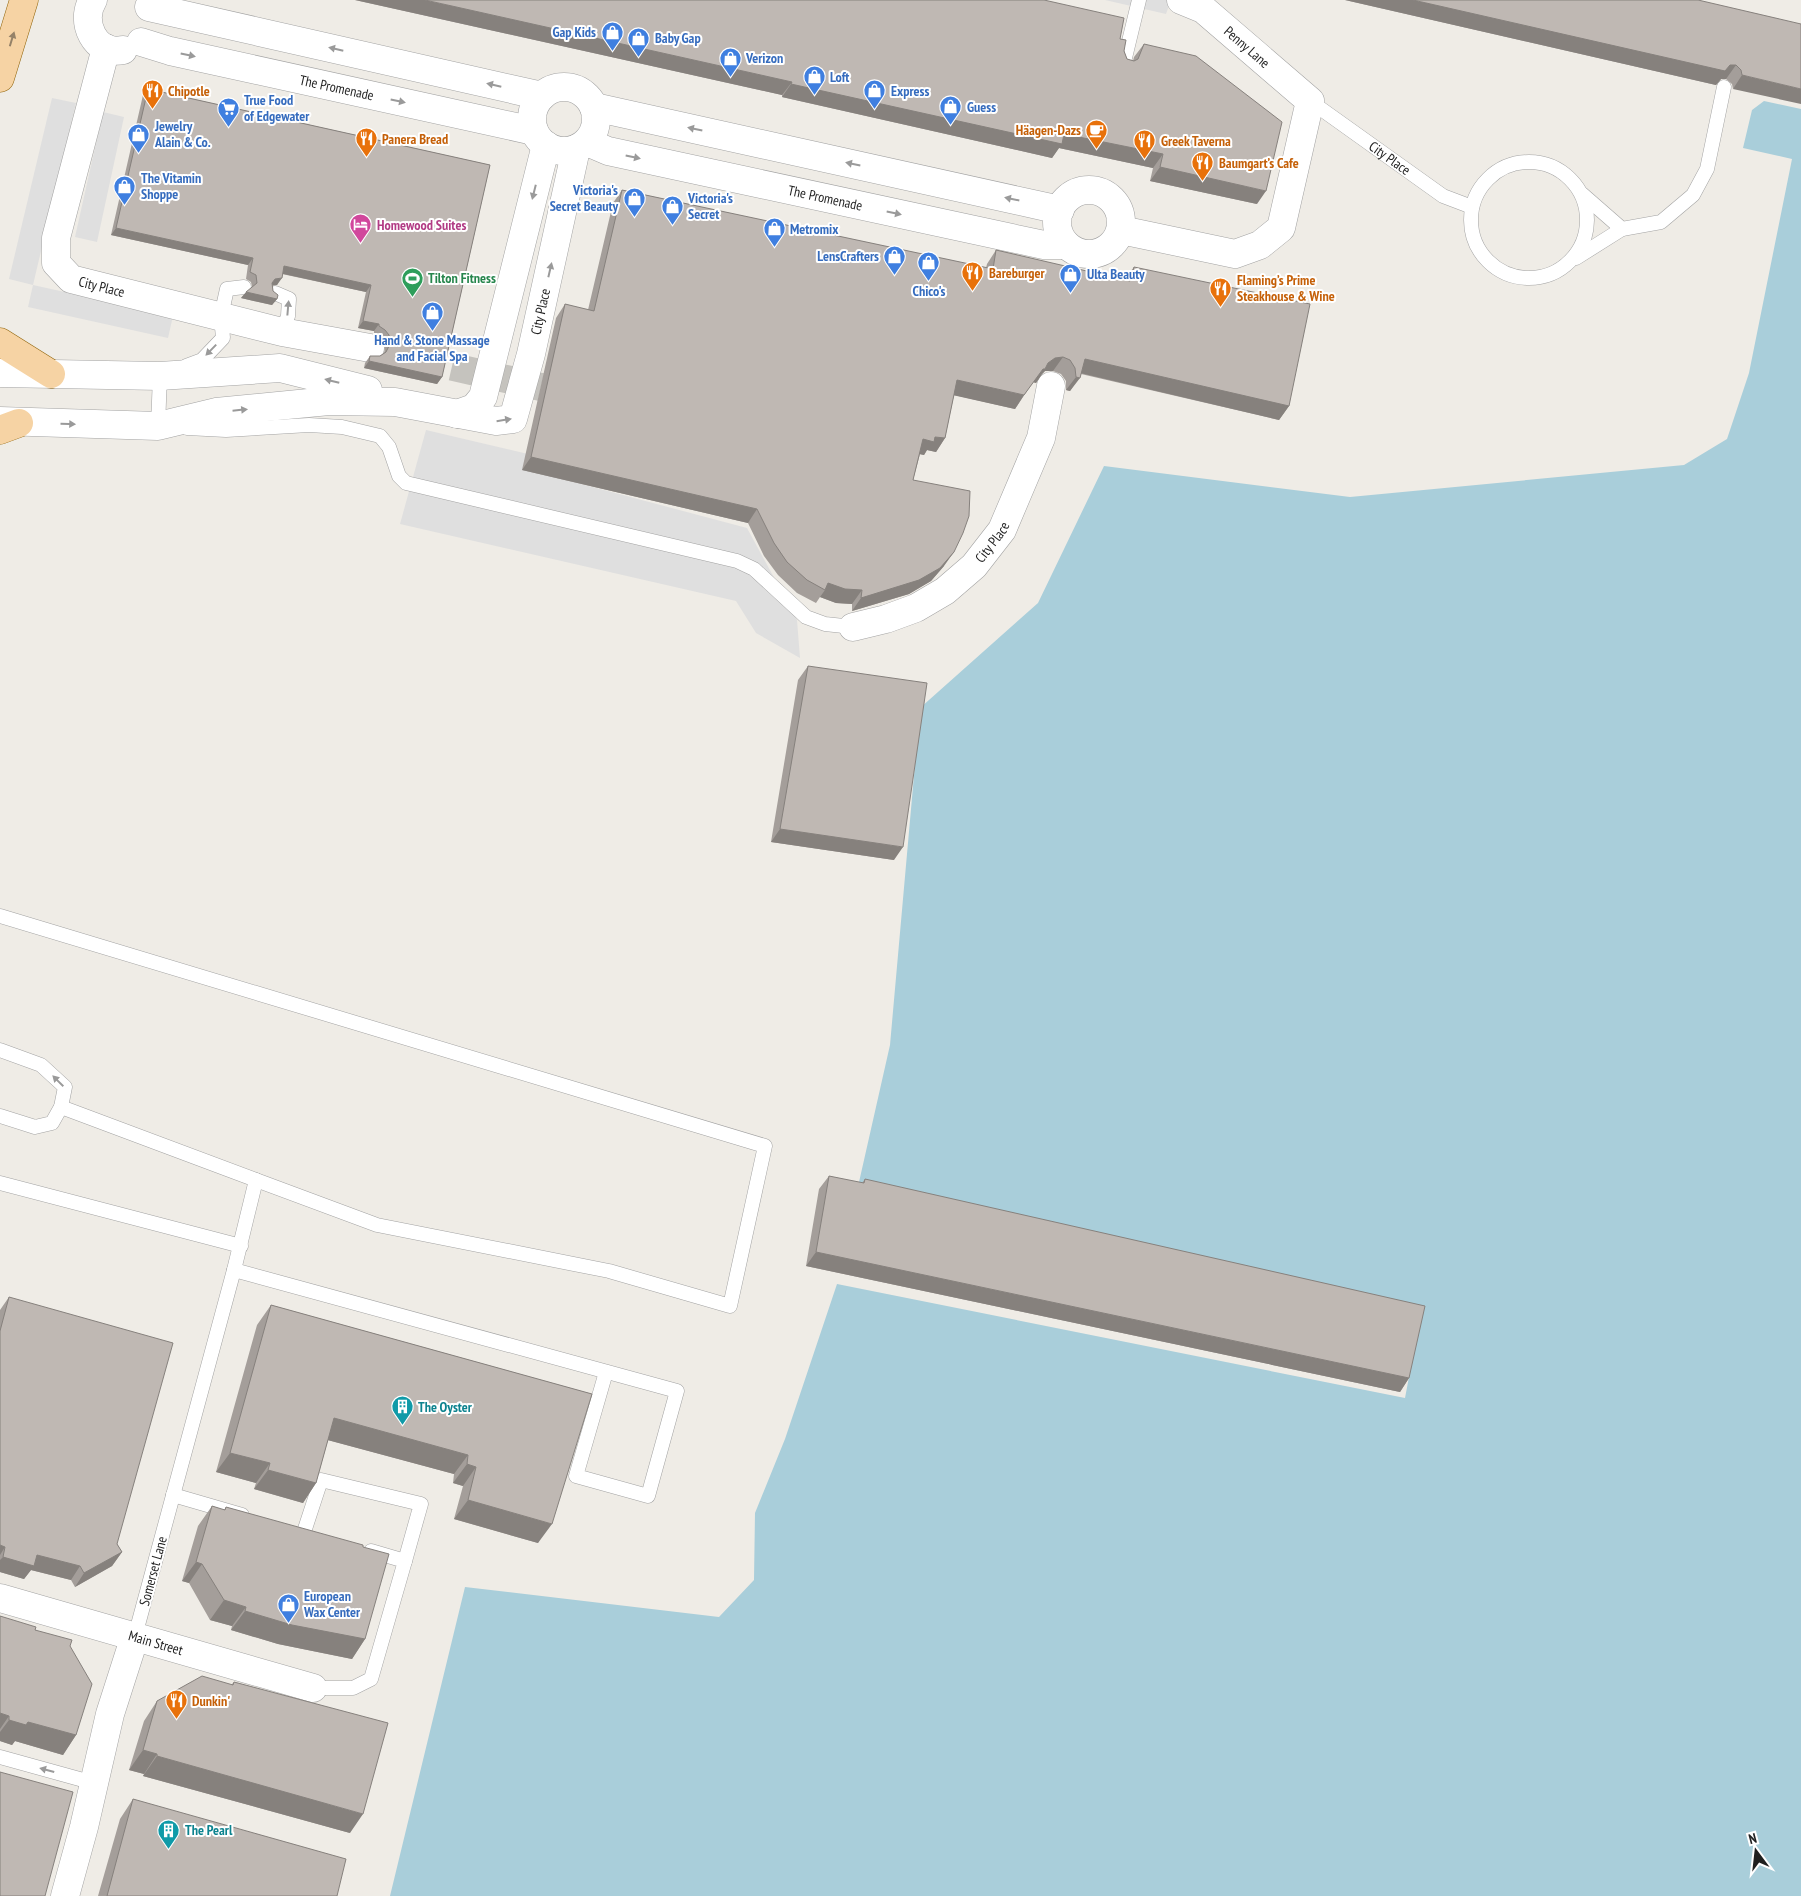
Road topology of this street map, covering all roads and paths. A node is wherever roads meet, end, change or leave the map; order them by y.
1 (24, 0) edge
2 (93, 0) edge
3 (1139, 0) edge
4 (1181, 0) edge
5 (147, 3) edge
6 (141, 42) junction
7 (106, 48) junction
8 (1123, 66) edge
9 (0, 78) edge
10 (1724, 87) edge
11 (542, 96) junction
12 (1310, 101) junction
13 (594, 107) junction
14 (540, 138) junction
15 (582, 145) junction
16 (1582, 194) junction
17 (1472, 207) junction
18 (1060, 210) junction
19 (1622, 229) junction
20 (1121, 230) junction
21 (1066, 245) junction
22 (1573, 260) junction
23 (244, 287) dead end
24 (275, 293) edge
25 (221, 316) junction
26 (282, 332) junction
27 (0, 342) edge
28 (370, 348) tunnel mouth
29 (0, 373) edge
30 (51, 374) junction
31 (160, 376) junction
32 (1051, 386) edge
33 (395, 402) junction
34 (457, 414) junction
35 (6, 424) edge
36 (158, 426) junction
37 (853, 627) joint
38 (0, 916) edge
39 (0, 1050) edge
40 (61, 1107) junction
41 (0, 1116) edge
42 (256, 1180) junction
43 (0, 1183) edge
44 (241, 1246) junction
45 (234, 1270) junction
46 (606, 1372) junction
47 (173, 1495) junction
48 (257, 1519) edge
49 (304, 1532) edge
50 (359, 1548) edge
51 (405, 1561) junction
52 (0, 1598) edge
53 (135, 1636) junction
54 (313, 1688) joint
55 (0, 1757) edge
56 (94, 1783) junction
57 (65, 1896) edge

9 -> 1 main road
2 - 7 street
3 - 8 lane
4 - 12 street, Penny Lane
5 - 6 street
11 -> 5 street
6 - 7 street
6 -> 14 street, The Promenade
7 - 25 street, City Place
10 - 19 lane
11 - 13 street
11 - 14 street
12 - 17 lane, City Place
12 - 20 street
13 - 15 street
18 -> 13 street
14 - 15 street
14 -> 34 street
15 -> 21 street, The Promenade
34 -> 15 street, City Place
16 - 17 lane
16 - 19 lane
16 - 22 lane
17 - 22 lane
18 - 20 street
18 - 21 street
19 - 22 lane
20 - 21 street
23 - 25 lane
26 -> 24 lane
25 - 26 street, City Place
25 -> 31 lane
26 - 28 street, City Place
27 - 30 main road
29 - 30 street, City Place
30 - 31 street, City Place
33 -> 31 street, City Place
31 - 36 lane
32 - 37 street, City Place
33 - 34 street, City Place
36 -> 33 street, City Place
35 -> 36 street, City Place
36 - 37 lane
38 - 42 lane
40 -> 39 lane
40 - 41 lane
40 - 42 lane
42 - 44 lane, Somerset Lane
43 - 44 lane
44 - 45 lane, Somerset Lane
45 - 46 lane
45 - 47 lane, Somerset Lane
46 - 46 lane
47 - 48 lane
47 - 53 lane, Somerset Lane
49 - 51 lane
50 - 51 lane
51 - 54 lane
52 - 53 street, Main Street
53 - 54 street, Main Street
53 - 56 street, Somerset Lane
56 -> 55 lane
56 - 57 street, Somerset Lane

